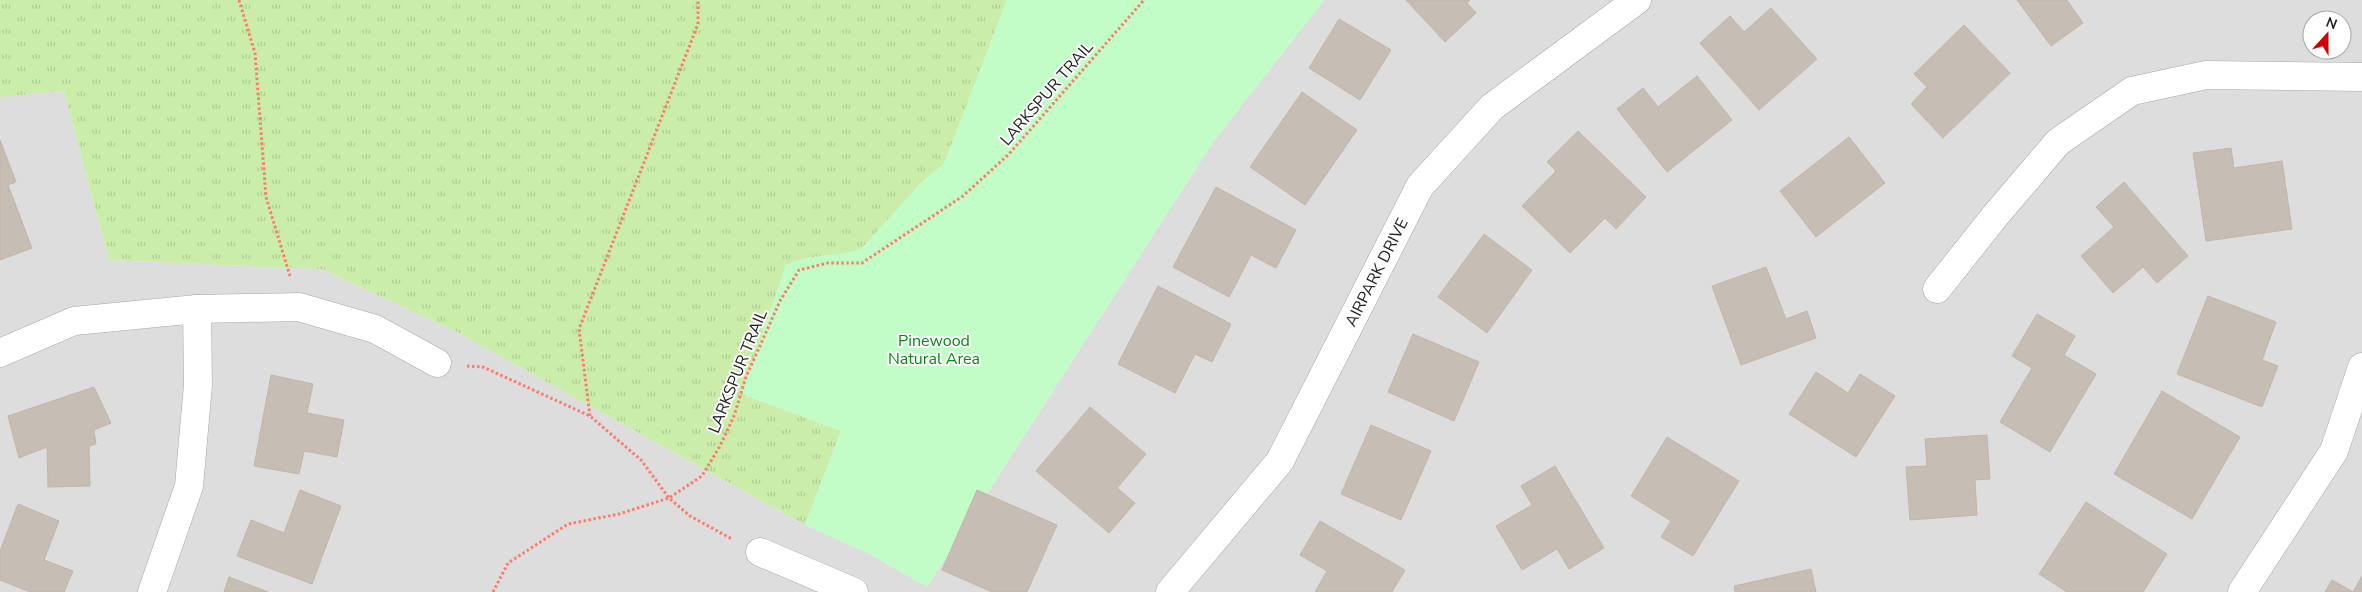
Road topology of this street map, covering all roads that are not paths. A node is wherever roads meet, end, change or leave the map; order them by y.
1 (1637, 0) edge
2 (2362, 77) edge
3 (1937, 289) dead end
4 (197, 309) junction
5 (0, 354) edge
6 (438, 363) road end
7 (2362, 367) edge
8 (760, 552) road end
9 (152, 592) edge
10 (854, 592) edge
11 (1170, 592) edge
12 (2242, 592) edge

1 - 11 street, AIRPARK DRIVE
2 - 3 street
4 - 5 street
4 - 6 street
4 - 9 street
7 - 12 street
8 - 10 street

